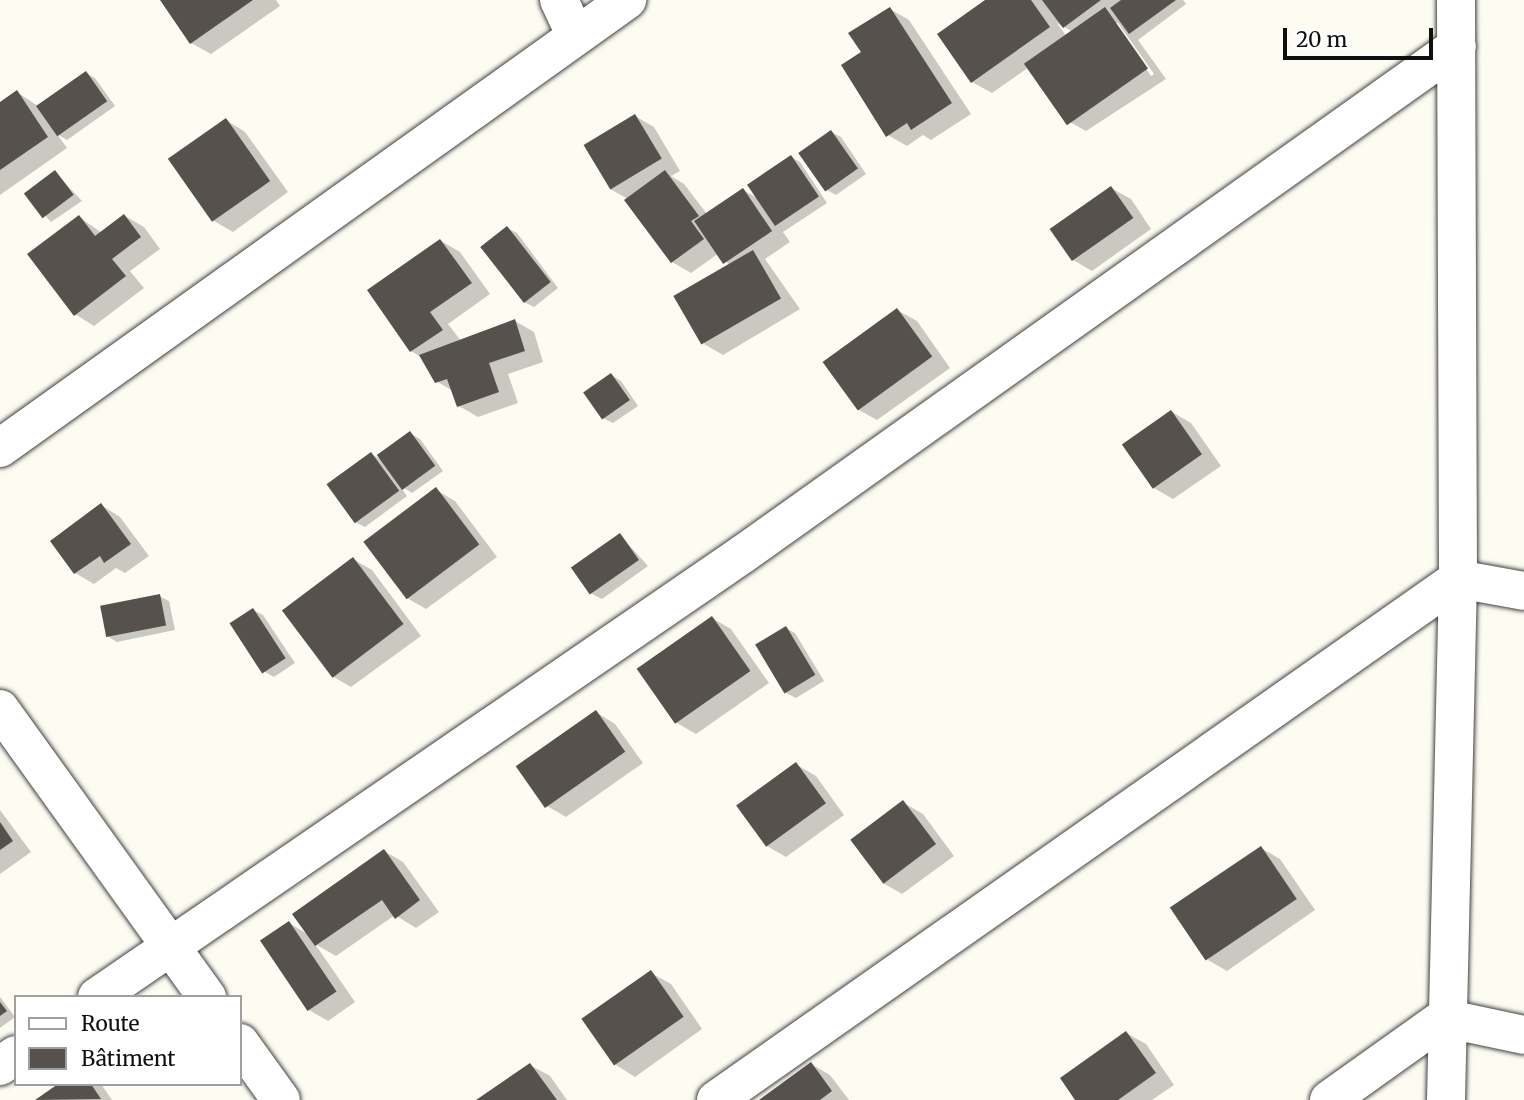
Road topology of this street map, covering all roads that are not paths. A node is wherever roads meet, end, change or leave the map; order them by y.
1 (559, 0) edge
2 (626, 0) edge
3 (1456, 0) edge
4 (576, 36) junction
5 (1457, 46) junction
6 (0, 448) edge
7 (1458, 579) junction
8 (1524, 591) edge
9 (0, 709) edge
10 (169, 945) junction
11 (100, 995) edge
12 (206, 995) edge
13 (1444, 1018) junction
14 (1524, 1035) edge
15 (242, 1046) edge
16 (281, 1100) edge
17 (716, 1100) edge
18 (1329, 1100) edge
19 (1446, 1100) edge

1 - 4 street
2 - 4 street
3 - 5 street
4 - 6 street
5 - 7 street
5 - 10 street
7 - 8 street
7 - 13 street
7 - 17 street
9 - 10 street
10 - 11 street
10 - 12 street
13 - 14 street
13 - 18 street
13 - 19 street
15 - 16 street

